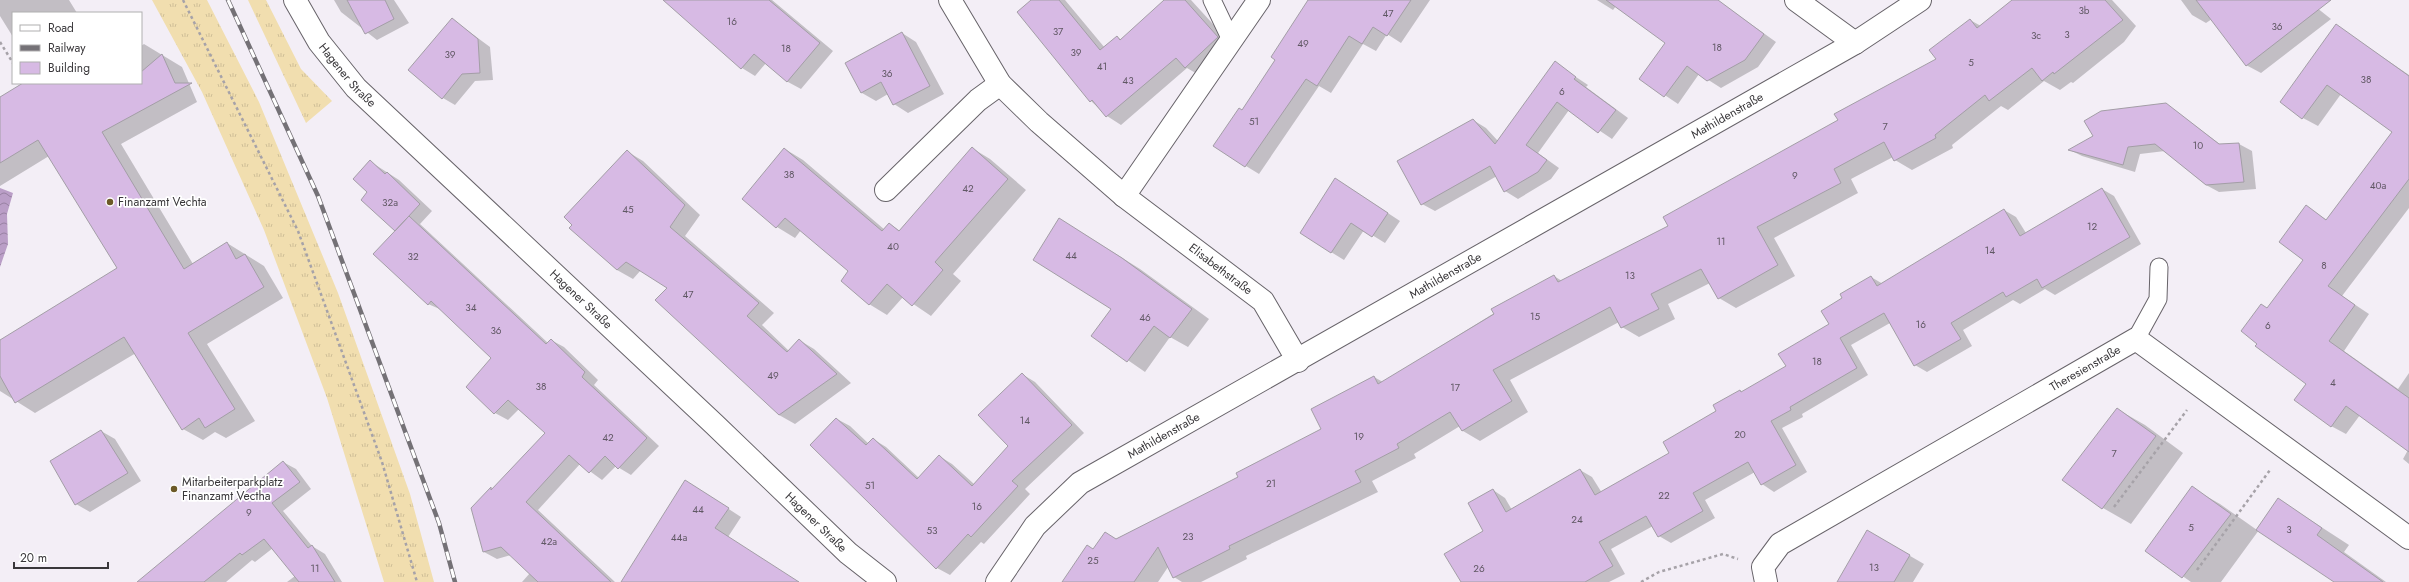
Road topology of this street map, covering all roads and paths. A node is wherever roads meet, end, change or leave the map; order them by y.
1 (183, 0) edge
2 (295, 0) edge
3 (950, 0) edge
4 (1212, 0) edge
5 (1259, 0) edge
6 (1796, 0) edge
7 (1920, 0) edge
8 (0, 42) edge
9 (1232, 42) junction
10 (1855, 44) junction
11 (12, 61) edge
12 (1000, 84) junction
13 (886, 190) dead end
14 (1124, 196) junction
15 (2159, 267) dead end
16 (2136, 339) junction
17 (1298, 361) junction
18 (2203, 388) junction
19 (2286, 447) junction
20 (2114, 507) dead end
21 (2409, 538) edge
22 (2197, 570) dead end
23 (1764, 574) edge
24 (417, 582) edge
25 (885, 582) edge
26 (997, 582) edge
27 (1640, 582) edge

1 - 24 path
2 - 25 street, Hagener Straße
3 - 12 street, Elisabethstraße
4 - 9 lane
5 - 9 street
6 - 10 street
7 - 10 street, Mathildenstraße
8 - 11 path
9 - 14 street
10 - 17 street, Mathildenstraße
12 - 13 street
12 - 14 street, Elisabethstraße
14 - 17 street, Elisabethstraße
15 - 16 lane
16 - 18 street
16 - 23 street, Theresienstraße
17 - 26 street, Mathildenstraße
18 - 19 street
18 - 20 path
19 - 21 street
19 - 22 path
23 - 27 path

